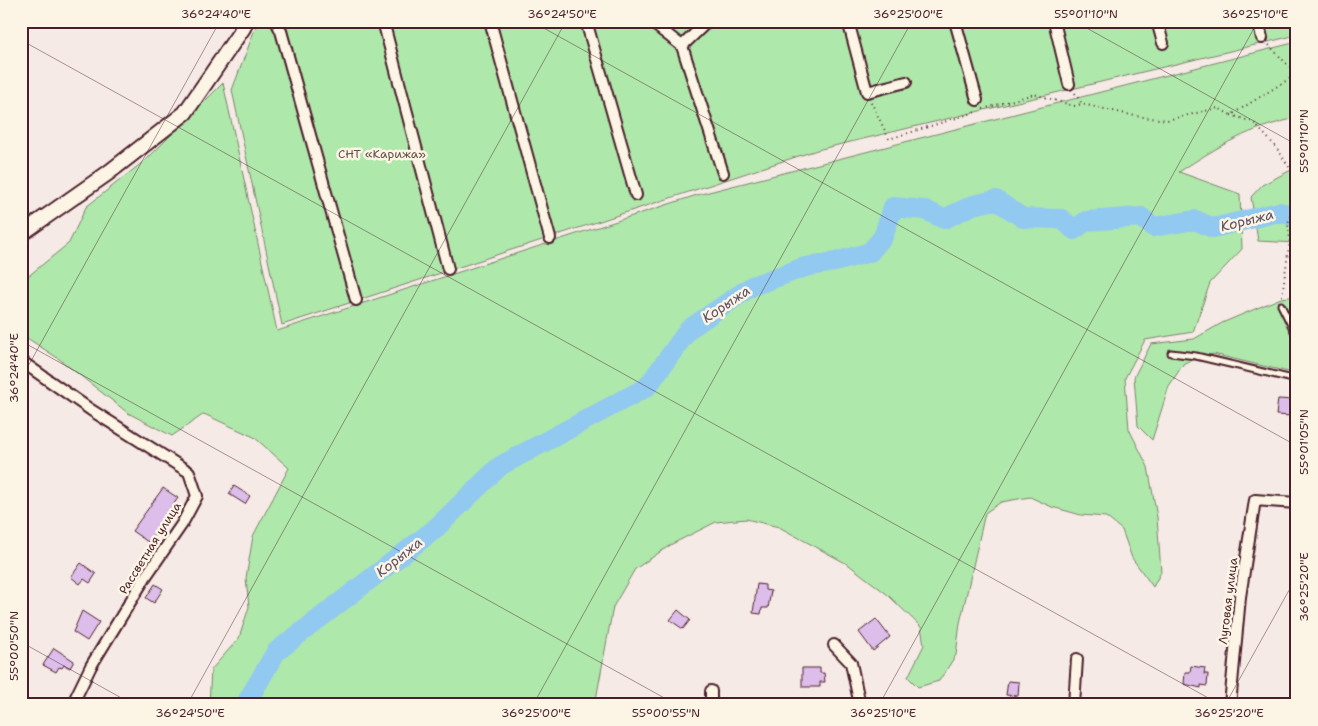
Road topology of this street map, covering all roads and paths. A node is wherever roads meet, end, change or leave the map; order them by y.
1 (246, 21) edge
2 (276, 21) edge
3 (383, 21) edge
4 (490, 21) edge
5 (586, 21) edge
6 (650, 21) edge
7 (708, 21) edge
8 (848, 21) edge
9 (955, 21) edge
10 (1054, 21) edge
11 (1158, 21) edge
12 (1258, 21) edge
13 (1262, 38) joint
14 (1163, 43) dead end
15 (682, 46) junction
16 (1297, 74) edge
17 (906, 82) dead end
18 (1069, 84) joint
19 (977, 100) dead end
20 (870, 101) dead end
21 (1082, 104) junction
22 (1232, 115) junction
23 (723, 173) dead end
24 (1297, 179) edge
25 (1297, 191) edge
26 (636, 195) dead end
27 (21, 234) edge
28 (550, 238) dead end
29 (448, 269) dead end
30 (356, 300) dead end
31 (1281, 305) joint
32 (1297, 338) edge
33 (1171, 353) dead end
34 (21, 361) edge
35 (1297, 380) edge
36 (1297, 503) edge
37 (834, 645) dead end
38 (1077, 659) dead end
39 (711, 691) dead end
40 (72, 705) edge
41 (711, 705) edge
42 (860, 705) edge
43 (1074, 705) edge
44 (1230, 705) edge

1 - 27 street
2 - 30 street
3 - 29 street
4 - 28 street
5 - 26 street
6 - 15 street
7 - 15 street
8 - 17 street
9 - 19 street
10 - 18 street
11 - 14 street
12 - 13 street
13 - 16 path
15 - 23 street
16 - 22 path
18 - 21 path
20 - 21 path
21 - 22 path
22 - 24 path
25 - 31 path
31 - 32 lane
33 - 35 lane
34 - 40 street, Рассветная улица
36 - 44 street, Луговая улица
37 - 42 street
38 - 43 street
39 - 41 street

